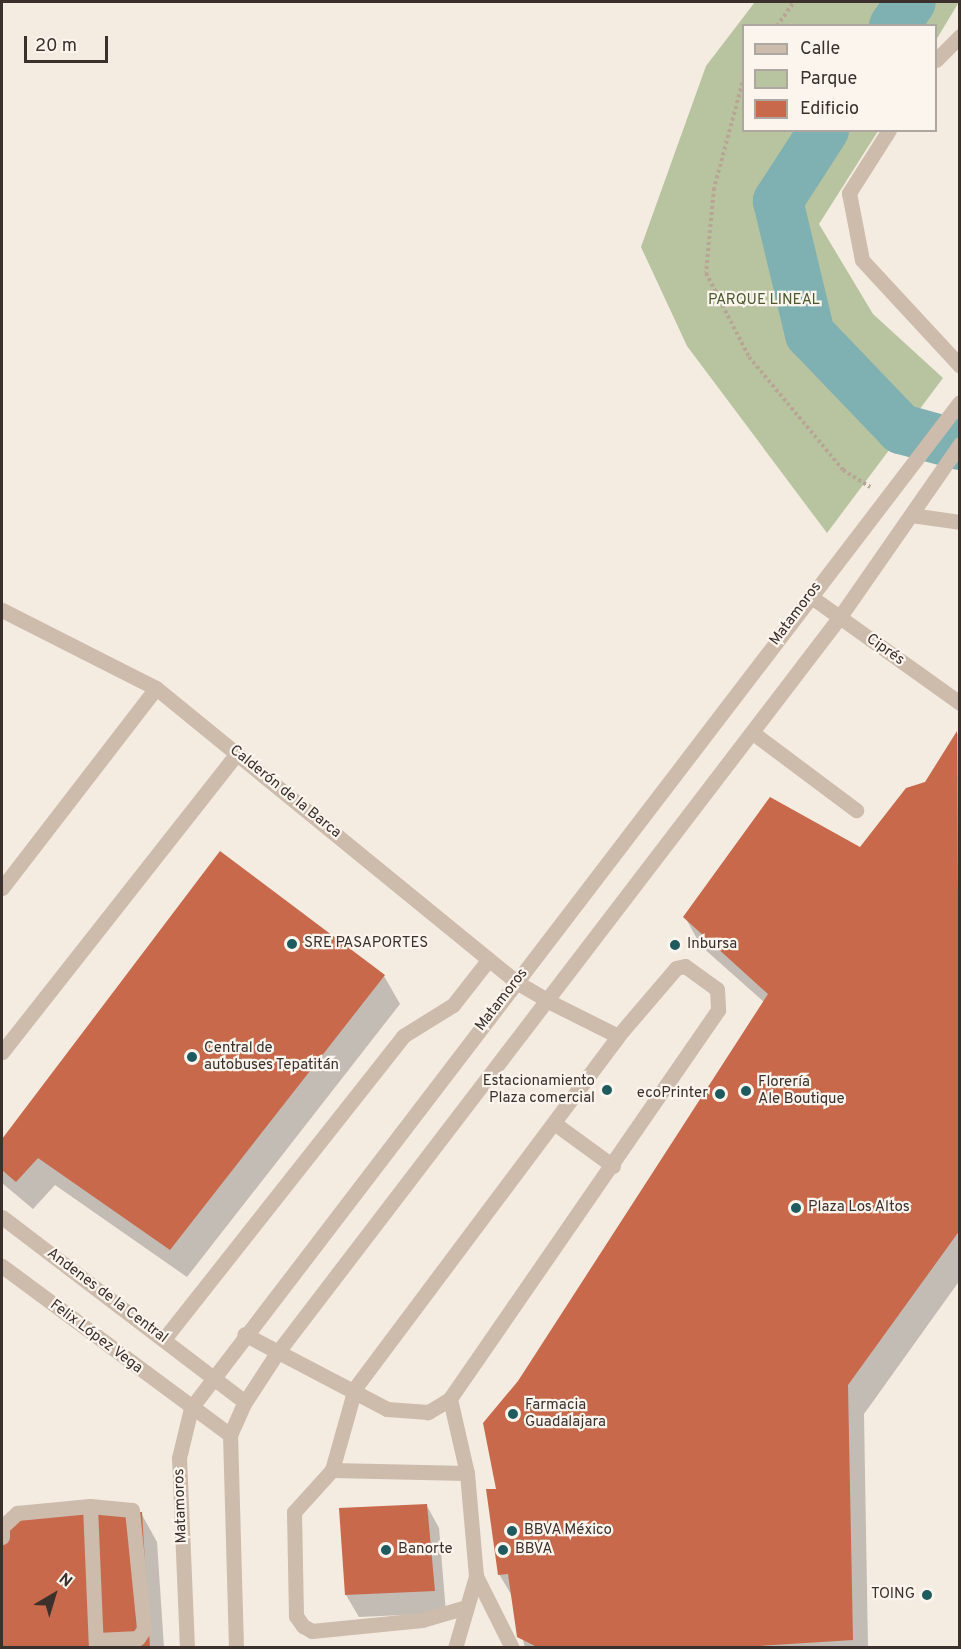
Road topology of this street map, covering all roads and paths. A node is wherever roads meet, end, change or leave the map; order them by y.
1 (794, 2) edge
2 (778, 24) edge
3 (960, 36) edge
4 (937, 59) edge
5 (742, 84) edge
6 (888, 132) edge
7 (960, 366) edge
8 (956, 407) edge
9 (960, 444) edge
10 (886, 497) junction
11 (911, 515) junction
12 (960, 522) edge
13 (810, 596) junction
14 (2, 610) edge
15 (840, 618) junction
16 (156, 688) junction
17 (960, 703) edge
18 (753, 733) junction
19 (237, 753) junction
20 (856, 810) dead end
21 (2, 888) edge
22 (489, 959) junction
23 (516, 982) junction
24 (550, 1002) junction
25 (618, 1036) junction
26 (2, 1052) edge
27 (554, 1123) junction
28 (613, 1166) junction
29 (2, 1217) edge
30 (2, 1266) edge
31 (244, 1334) junction
32 (164, 1339) junction
33 (277, 1353) junction
34 (212, 1376) junction
35 (355, 1388) junction
36 (450, 1399) junction
37 (245, 1402) junction
38 (191, 1407) junction
39 (230, 1435) junction
40 (332, 1470) junction
41 (467, 1473) junction
42 (90, 1506) junction
43 (2, 1537) edge
44 (476, 1576) junction
45 (463, 1608) junction
46 (96, 1644) edge
47 (187, 1647) edge
48 (236, 1647) edge
49 (455, 1647) edge
50 (512, 1647) edge

1 - 2 path
3 - 4 street
5 - 10 path
6 - 7 street
8 - 10 street, Matamoros
9 - 11 street
10 - 13 street, Matamoros
11 - 12 street
11 - 15 street
13 - 15 street, Ciprés
13 - 23 street, Matamoros
14 - 16 street, Calderón de la Barca
15 - 17 street, Ciprés
15 - 18 street
16 - 19 street, Calderón de la Barca
16 - 21 street
18 - 20 street
18 - 24 street
19 - 22 street, Calderón de la Barca
19 - 26 street
22 - 23 street, Calderón de la Barca
22 - 32 street
23 - 24 street, Calderón de la Barca
23 - 31 street, Matamoros
24 - 25 street, Calderón de la Barca
24 - 33 street
25 - 27 street
25 - 28 street
27 - 28 street
27 - 35 street
28 - 36 street
29 - 32 street, Andenes de la Central
30 - 38 street, Felix López Vega
31 - 33 street
31 - 34 street, Matamoros
32 - 34 street, Andenes de la Central
33 - 35 street
33 - 37 street
34 - 37 street, Andenes de la Central
34 - 38 street, Matamoros
35 - 36 street
35 - 40 street
36 - 41 street
37 - 39 street
38 - 39 street, Felix López Vega
38 - 47 street, Matamoros
39 - 48 street
40 - 41 street
40 - 45 street
41 - 44 street
42 - 43 street
42 - 46 street
42 - 46 street
44 - 45 street
44 - 50 street
45 - 49 street

